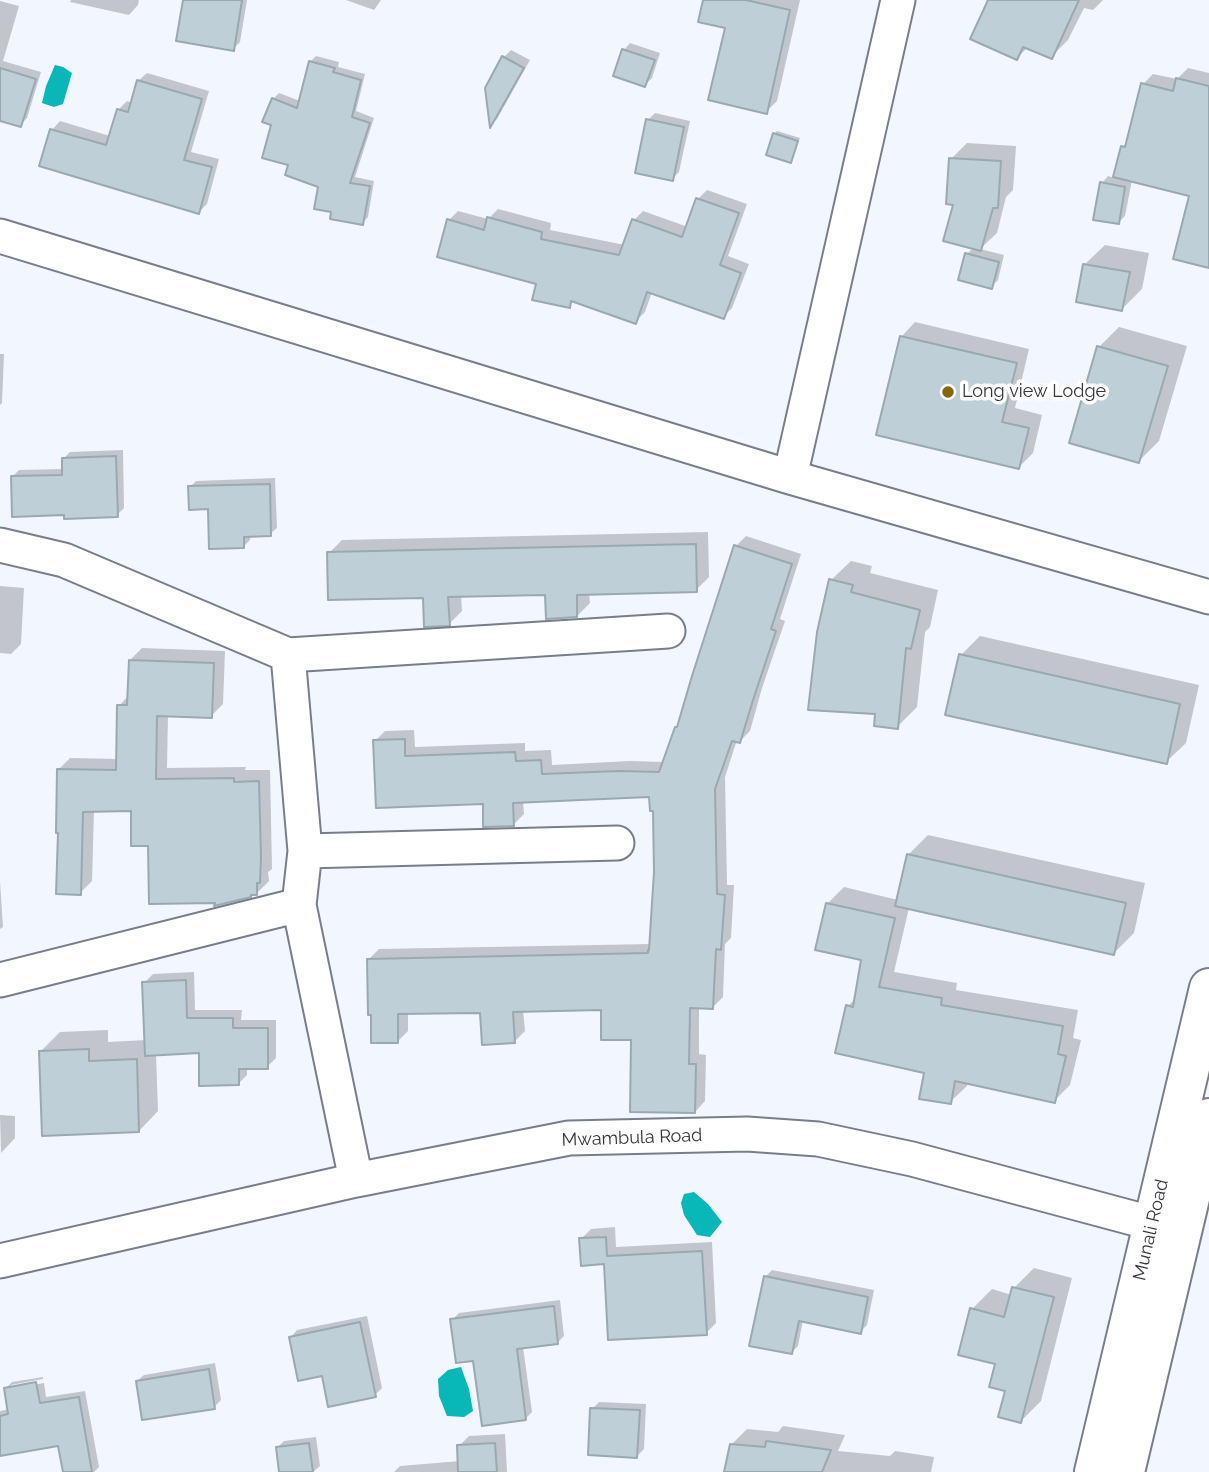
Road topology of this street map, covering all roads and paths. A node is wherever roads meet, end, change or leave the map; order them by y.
1 (898, 0) edge
2 (0, 236) edge
3 (790, 477) junction
4 (0, 545) edge
5 (1209, 597) edge
6 (668, 631) dead end
7 (288, 655) junction
8 (617, 843) dead end
9 (305, 851) junction
10 (299, 905) junction
11 (0, 980) edge
12 (1209, 988) edge
13 (1209, 1118) edge
14 (356, 1180) junction
15 (1167, 1228) junction
16 (0, 1261) edge
17 (1094, 1472) edge
18 (1125, 1472) edge

1 - 3 street
2 - 3 street
3 - 5 street
4 - 7 street
6 - 7 street
7 - 9 street
8 - 9 street
9 - 10 street
10 - 11 street
10 - 14 street
12 - 15 main road, Munali Road
13 - 15 main road, Munali Road
14 - 15 street, Mwambula Road
14 - 16 street, Mwambula Road
15 - 17 main road, Munali Road
15 - 18 main road, Munali Road

